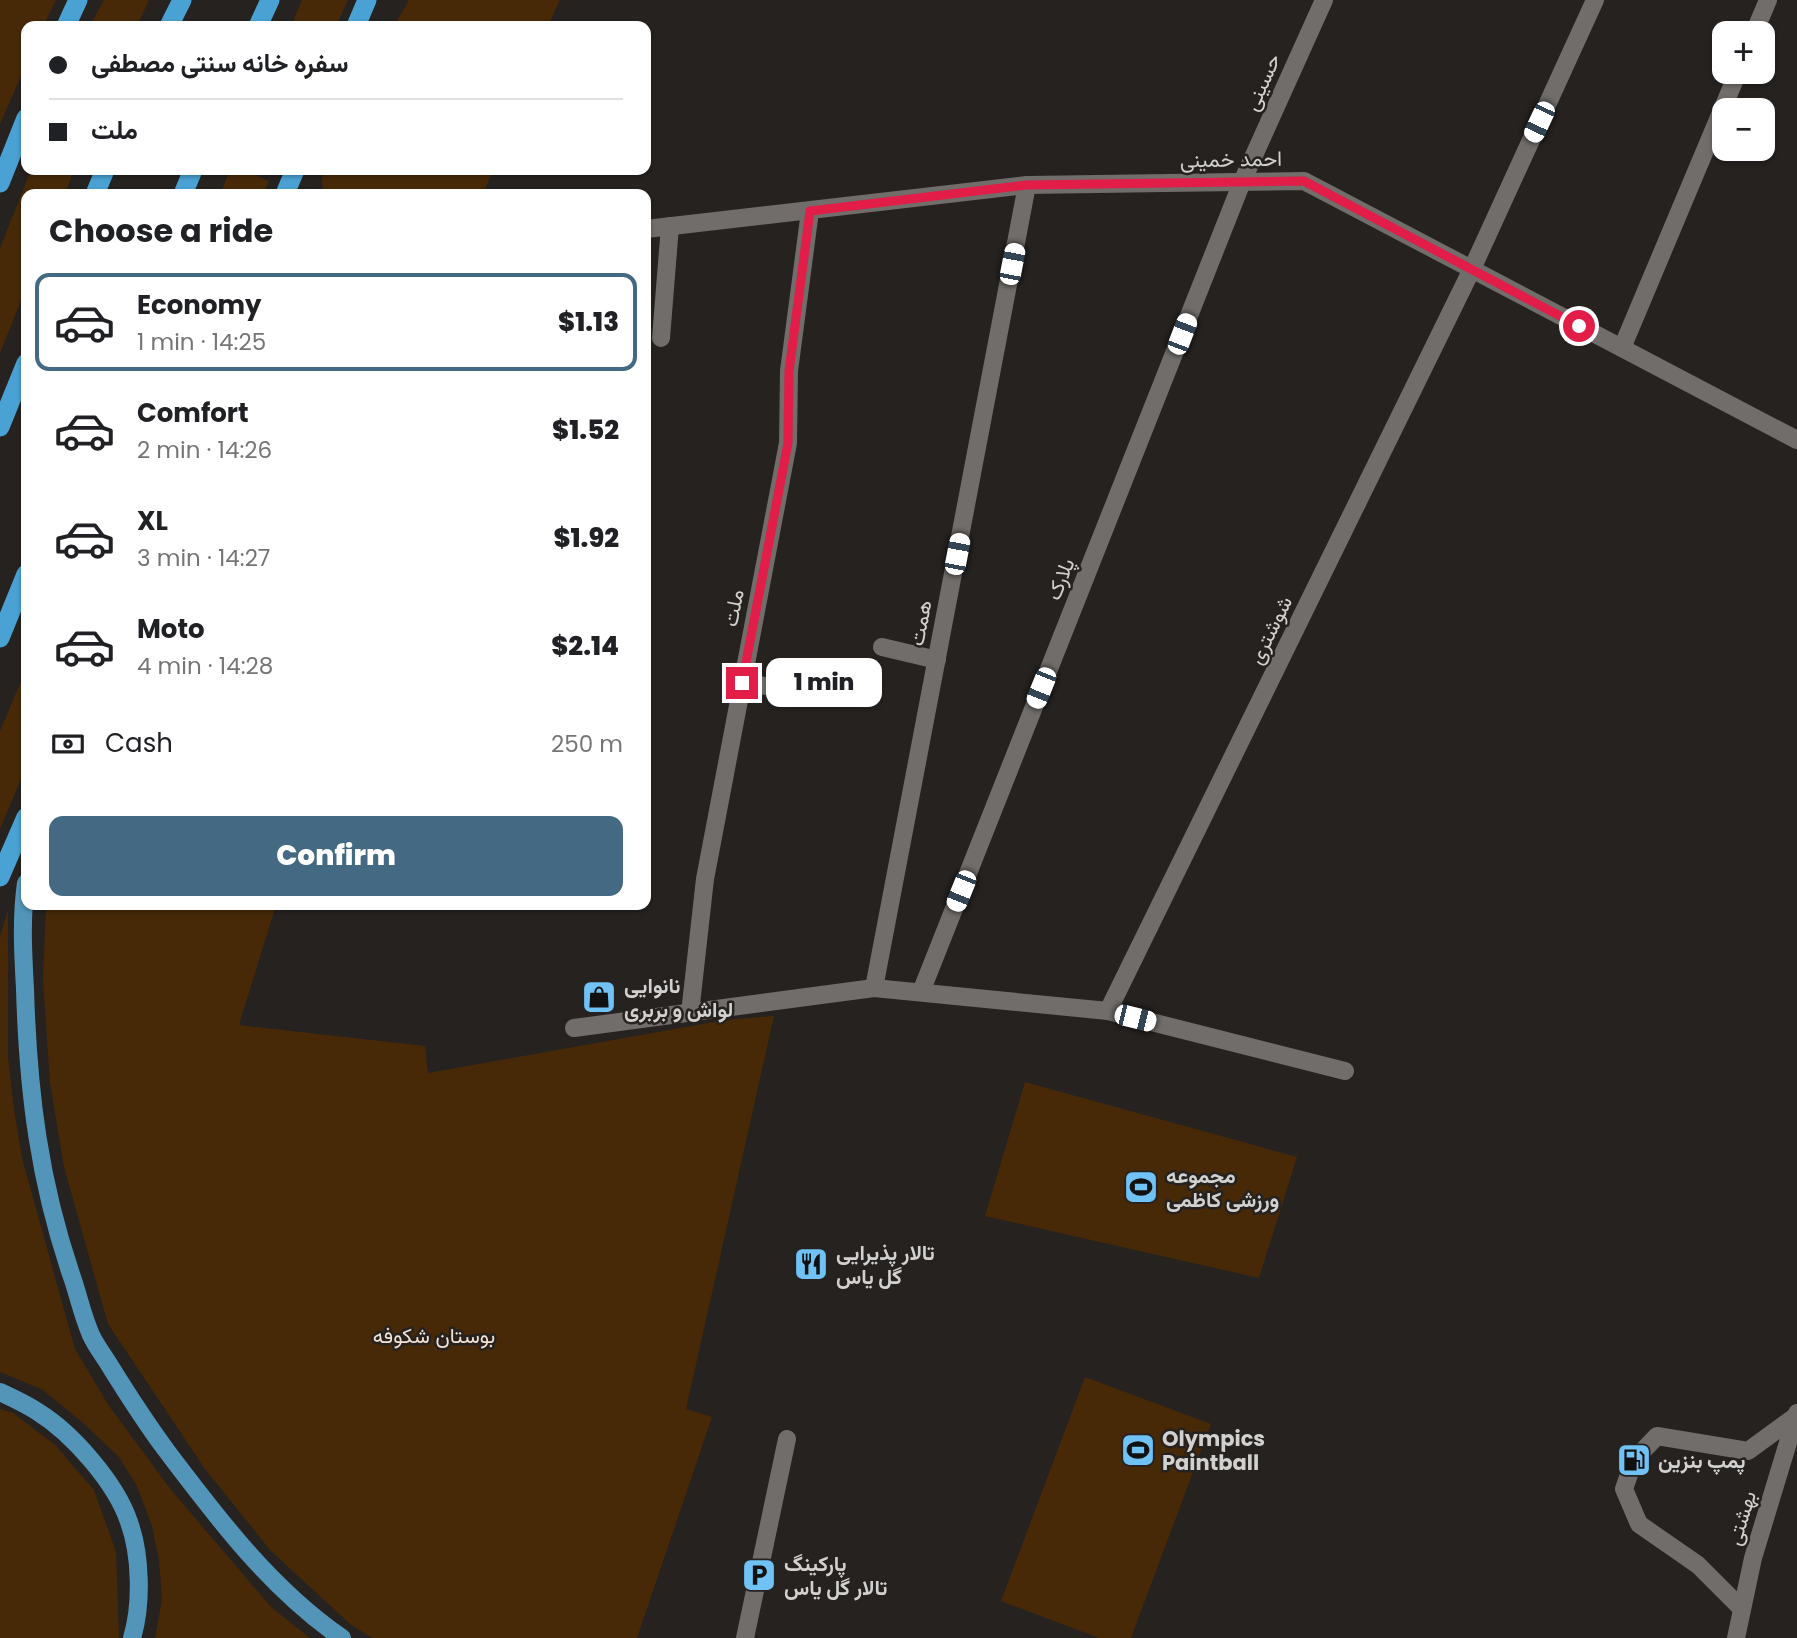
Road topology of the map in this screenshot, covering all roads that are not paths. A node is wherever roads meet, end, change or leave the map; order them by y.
1 (78, 0) edge
2 (182, 0) edge
3 (270, 0) edge
4 (367, 0) edge
5 (1324, 0) edge
6 (1595, 0) edge
7 (1768, 0) edge
8 (68, 21) edge
9 (172, 21) edge
10 (260, 21) edge
11 (358, 21) edge
12 (1759, 21) edge
13 (1733, 84) edge
14 (21, 130) edge
15 (1242, 182) junction
16 (0, 183) edge
17 (1027, 185) junction
18 (810, 211) junction
19 (670, 226) junction
20 (651, 228) edge
21 (1472, 269) junction
22 (661, 338) dead end
23 (1622, 348) junction
24 (21, 375) edge
25 (0, 427) edge
26 (1796, 438) edge
27 (21, 587) edge
28 (0, 638) edge
29 (882, 648) dead end
30 (937, 660) junction
31 (742, 683) junction
32 (832, 694) dead end
33 (21, 829) edge
34 (0, 877) edge
35 (24, 910) edge
36 (874, 988) junction
37 (921, 992) junction
38 (1108, 1011) junction
39 (690, 1013) junction
40 (574, 1028) dead end
41 (1345, 1071) dead end
42 (0, 1392) edge
43 (1797, 1414) edge
44 (787, 1439) dead end
45 (1742, 1609) junction
46 (132, 1638) edge
47 (342, 1638) edge
48 (745, 1638) edge
49 (1736, 1638) edge

1 - 8 highway
2 - 9 highway
3 - 10 highway
4 - 11 highway
5 - 15 street, حسینی
6 - 21 street, شوشتری
7 - 12 street
13 - 23 street
14 - 16 highway
15 - 17 street, احمد خمینی
15 - 21 street, احمد خمینی
15 - 37 street, پلارک
17 - 18 street, احمد خمینی
17 - 30 street, همت
18 - 19 street, احمد خمینی
18 - 31 street, ملت
19 - 20 street, احمد خمینی
19 - 22 street
21 - 23 street, احمد خمینی
21 - 38 street, شوشتری
23 - 26 street, احمد خمینی
24 - 25 highway
27 - 28 highway
29 - 30 street
30 - 36 street, همت
31 - 32 street
31 - 39 street, ملت
33 - 34 highway
35 - 47 main road
36 - 37 street
36 - 39 street
37 - 38 street
38 - 41 street
39 - 40 street
42 - 46 main road
43 - 45 street, بهشتی
43 - 45 street
44 - 48 street
45 - 49 street, بهشتی

